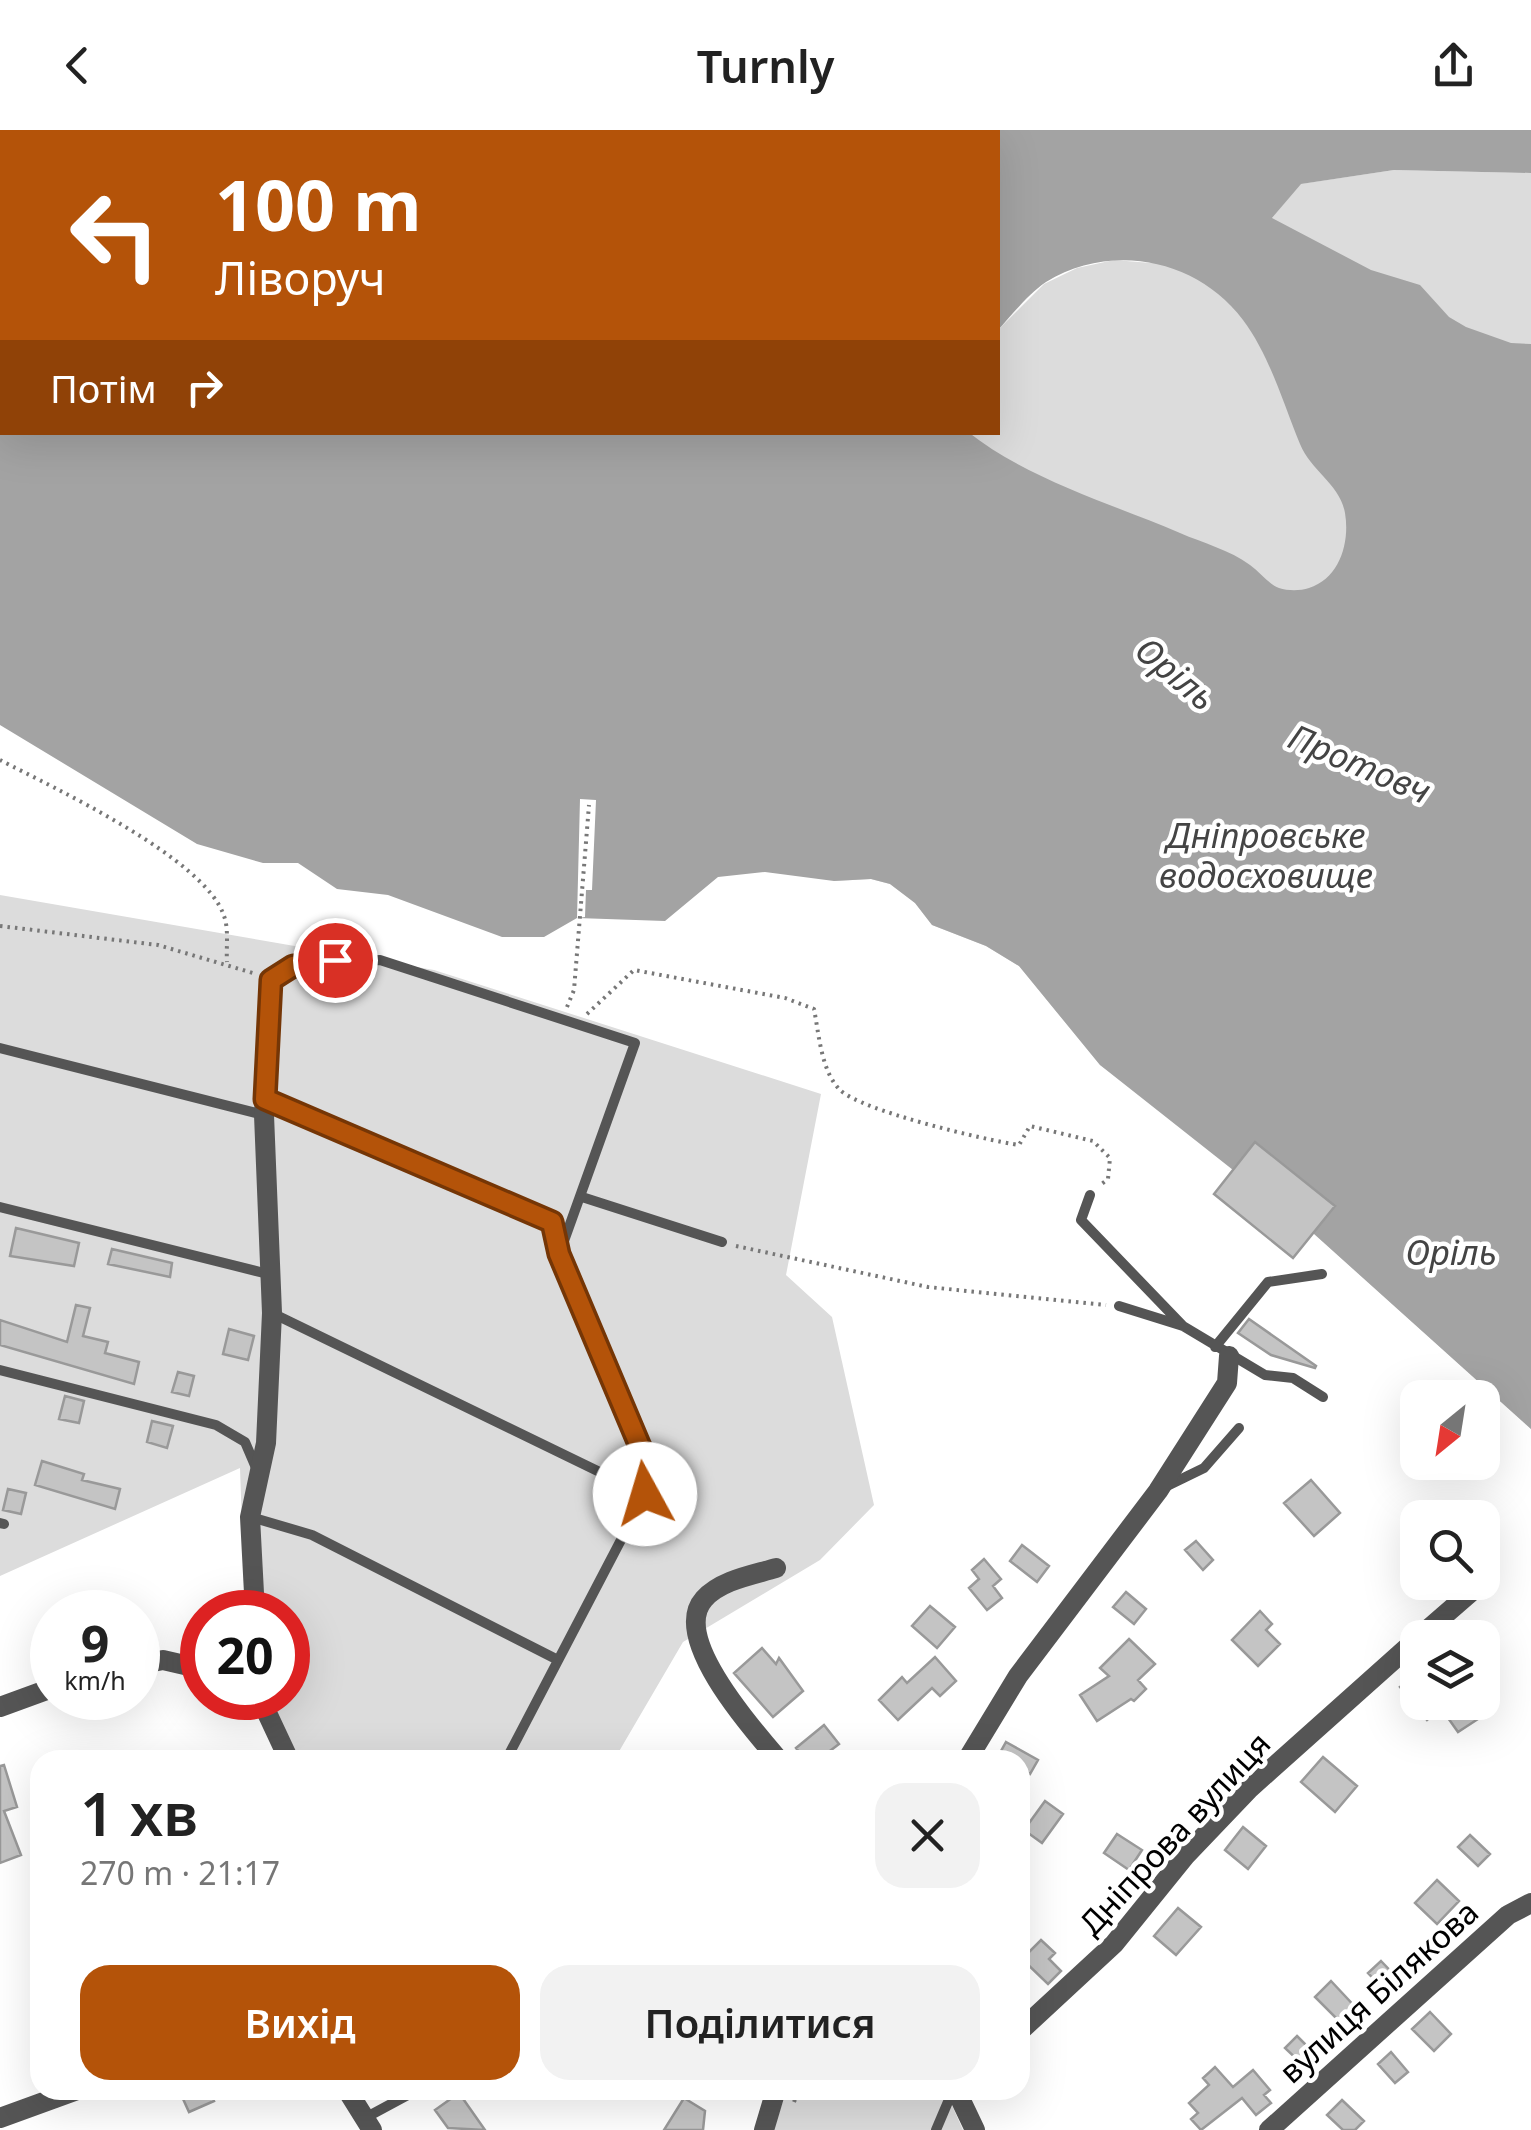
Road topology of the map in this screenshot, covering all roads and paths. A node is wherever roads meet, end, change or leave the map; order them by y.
1 (0, 760) edge
2 (589, 806) dead end
3 (0, 926) edge
4 (227, 962) junction
5 (271, 980) junction
6 (561, 1020) junction
7 (577, 1025) junction
8 (0, 1048) edge
9 (264, 1107) junction
10 (1090, 1195) joint
11 (582, 1196) junction
12 (0, 1207) edge
13 (722, 1242) joint
14 (559, 1254) junction
15 (268, 1274) junction
16 (1322, 1274) dead end
17 (1120, 1306) joint
18 (272, 1313) junction
19 (1183, 1326) junction
20 (1222, 1351) junction
21 (0, 1370) edge
22 (1323, 1396) dead end
23 (1239, 1428) dead end
24 (258, 1472) junction
25 (1158, 1490) junction
26 (645, 1494) junction
27 (250, 1517) junction
28 (776, 1568) dead end
29 (253, 1590) edge
30 (1462, 1600) edge
31 (1439, 1620) edge
32 (1400, 1654) edge
33 (558, 1660) junction
34 (30, 1696) edge
35 (0, 1707) edge
36 (272, 1720) edge
37 (285, 1750) edge
38 (511, 1750) edge
39 (772, 1750) edge
40 (973, 1750) edge
41 (1531, 1903) edge
42 (1030, 2022) edge
43 (50, 2100) edge
44 (351, 2100) edge
45 (401, 2100) edge
46 (773, 2100) edge
47 (950, 2100) edge
48 (960, 2100) edge
49 (0, 2118) edge
50 (361, 2126) edge
51 (764, 2130) edge
52 (936, 2130) edge
53 (974, 2130) edge
54 (1269, 2130) edge

1 - 4 path
2 - 6 path
3 - 4 path
4 - 5 path
5 - 6 lane
5 - 9 street
6 - 7 lane
7 - 10 path
7 - 11 lane
8 - 9 lane
9 - 14 lane
9 - 15 street
10 - 19 lane
11 - 13 lane
11 - 14 lane
12 - 15 lane
13 - 17 path
14 - 26 lane
15 - 18 street
16 - 20 lane
17 - 19 lane
18 - 24 street
18 - 26 lane
19 - 20 lane
20 - 22 lane
20 - 25 street
21 - 24 lane
23 - 25 lane
24 - 27 street
25 - 40 street
26 - 33 lane
27 - 29 street
27 - 33 lane
28 - 39 street
30 - 31 street, Дніпрова вулиця
32 - 42 street, Дніпрова вулиця
33 - 38 lane
34 - 35 street
36 - 37 street
41 - 54 street, вулиця Білякова
43 - 49 street
44 - 50 street
45 - 50 lane
46 - 51 street
47 - 52 lane
48 - 53 street

